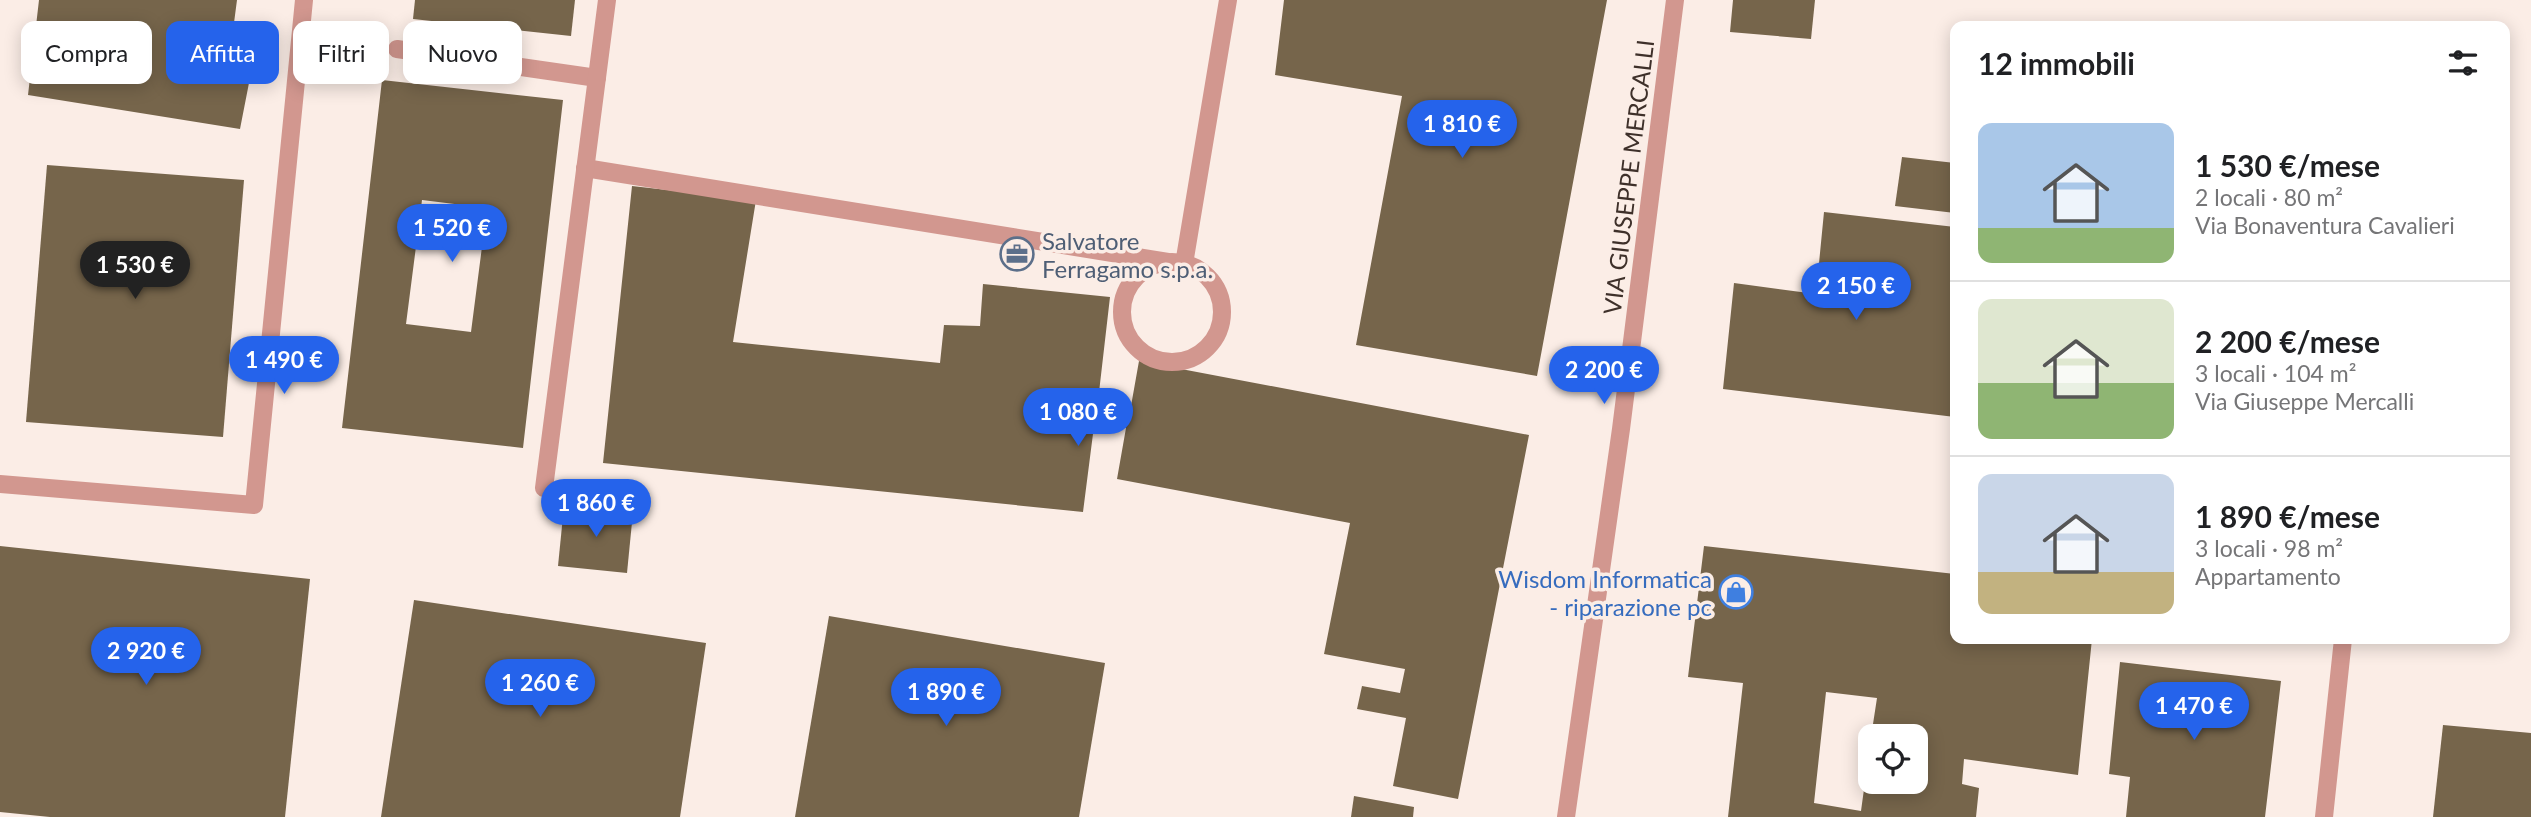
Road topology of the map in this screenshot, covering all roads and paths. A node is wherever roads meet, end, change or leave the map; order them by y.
1 (304, 0) edge
2 (607, 0) edge
3 (1228, 0) edge
4 (1675, 0) edge
5 (397, 49) dead end
6 (597, 78) junction
7 (585, 168) junction
8 (1176, 263) junction
9 (0, 484) edge
10 (544, 488) dead end
11 (2342, 644) edge
12 (1566, 817) edge
13 (2324, 817) edge

1 - 9 street
2 - 6 street
3 - 8 street
4 - 12 street, VIA GIUSEPPE MERCALLI
5 - 6 street
6 - 7 street
7 - 8 street
7 - 10 street
8 - 8 street
11 - 13 street

